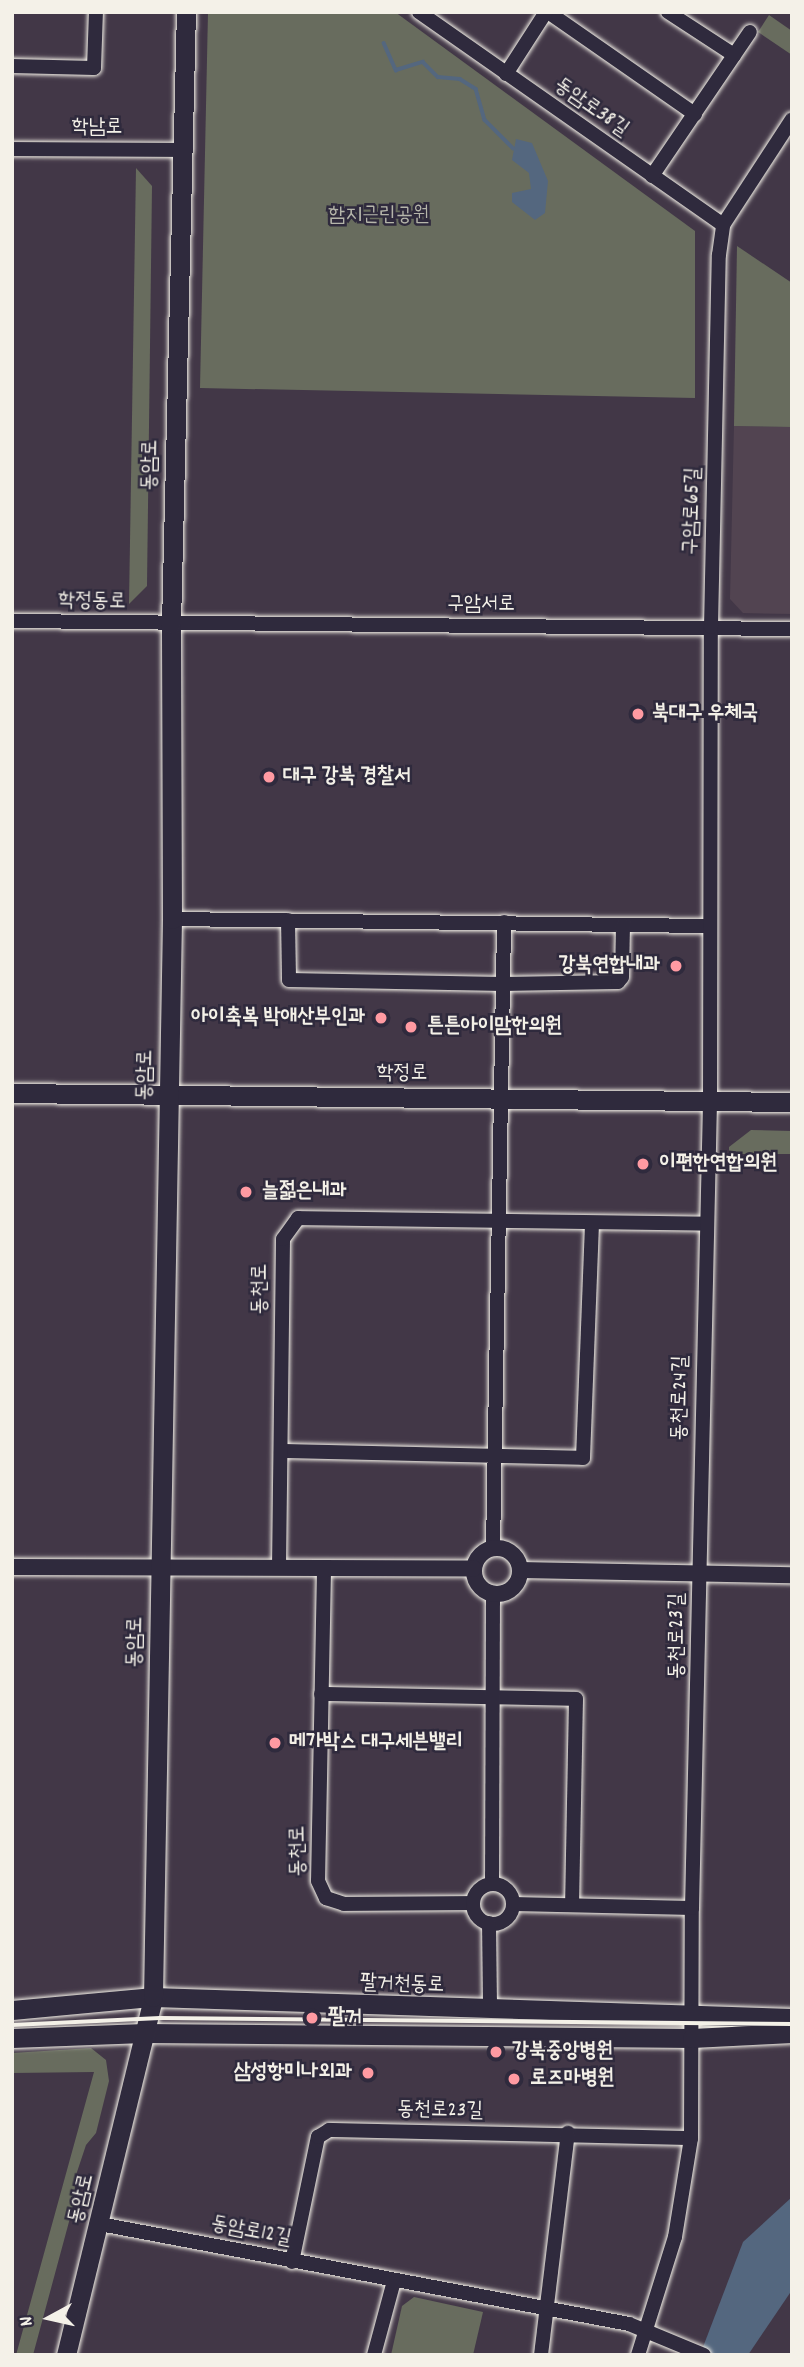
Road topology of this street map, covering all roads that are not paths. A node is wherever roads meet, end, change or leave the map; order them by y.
1 (96, 12) edge
2 (186, 12) edge
3 (419, 12) edge
4 (547, 12) edge
5 (668, 12) edge
6 (750, 32) dead end
7 (734, 55) junction
8 (12, 66) edge
9 (506, 74) junction
10 (695, 114) junction
11 (792, 119) edge
12 (12, 149) edge
13 (182, 150) junction
14 (652, 176) junction
15 (723, 225) junction
16 (12, 621) edge
17 (170, 624) junction
18 (711, 627) junction
19 (792, 629) edge
20 (172, 919) junction
21 (288, 920) junction
22 (503, 922) junction
23 (623, 925) junction
24 (708, 926) junction
25 (503, 984) junction
26 (12, 1093) edge
27 (169, 1096) junction
28 (503, 1098) junction
29 (710, 1101) junction
30 (792, 1102) edge
31 (501, 1222) junction
32 (592, 1223) junction
33 (706, 1224) junction
34 (281, 1451) junction
35 (496, 1456) junction
36 (494, 1549) junction
37 (160, 1564) junction
38 (12, 1567) edge
39 (279, 1568) junction
40 (474, 1569) junction
41 (324, 1570) junction
42 (520, 1570) junction
43 (699, 1572) junction
44 (792, 1575) edge
45 (493, 1594) junction
46 (321, 1694) junction
47 (494, 1697) junction
48 (492, 1884) junction
49 (473, 1903) junction
50 (513, 1904) junction
51 (572, 1905) junction
52 (692, 1908) junction
53 (489, 1923) junction
54 (153, 1997) junction
55 (12, 2010) edge
56 (491, 2010) junction
57 (692, 2017) junction
58 (792, 2018) edge
59 (144, 2033) junction
60 (792, 2033) edge
61 (12, 2038) edge
62 (692, 2038) junction
63 (568, 2133) junction
64 (691, 2138) junction
65 (100, 2224) junction
66 (292, 2262) junction
67 (394, 2281) junction
68 (549, 2310) junction
69 (647, 2330) junction
70 (66, 2355) edge
71 (374, 2355) edge
72 (541, 2355) edge
73 (638, 2355) edge
74 (704, 2355) edge

1 - 8 street
2 - 13 main road, 동암로
3 - 9 street, 동암로38길
4 - 9 street
4 - 10 street
5 - 7 street
6 - 7 street
7 - 10 street
9 - 14 street, 동암로38길
10 - 14 street
11 - 15 street
12 - 13 street, 학남로
13 - 17 main road, 동암로
14 - 15 street, 동암로38길
15 - 18 street, 구암로65길
16 - 17 street, 학정동로
17 - 18 street, 구암서로
17 - 20 main road, 동암로
18 - 19 street, 구암서로
18 - 24 street, 구암로65길
20 - 21 street
20 - 27 main road, 동암로
21 - 22 street
21 - 25 street
22 - 23 street
22 - 25 street
23 - 24 street
23 - 25 street
24 - 29 street, 구암로65길
25 - 28 street
26 - 27 main road, 학정로
27 - 28 main road, 학정로
27 - 37 main road, 동암로
28 - 29 main road, 학정로
28 - 31 street
29 - 30 main road, 학정로
29 - 33 street, 동천로24길
31 - 32 street
31 - 34 street, 동천로
31 - 35 street
32 - 33 street
32 - 35 street
33 - 43 street, 동천로24길
34 - 35 street
34 - 39 street, 동천로
35 - 36 street
36 - 40 street
36 - 42 street
37 - 38 street
37 - 39 street
37 - 54 main road, 동암로
39 - 41 street
40 - 41 street
40 - 45 street
41 - 46 street, 동천로
42 - 43 street
42 - 45 street
43 - 44 street
43 - 52 street, 동천로23길
45 - 47 street
46 - 47 street
46 - 49 street, 동천로
47 - 48 street
47 - 51 street
48 - 49 street
48 - 50 street
49 - 53 street
50 - 51 street
50 - 53 street
51 - 52 street
52 - 57 street, 동천로23길
53 - 56 street
54 - 55 main road, 팔거천동로
54 - 56 main road, 팔거천동로
54 - 59 main road, 동암로
56 - 57 main road, 팔거천동로
57 - 58 main road, 팔거천동로
57 - 62 street, 동천로23길
59 - 61 main road
59 - 62 main road
59 - 65 main road, 동암로
60 - 62 main road
62 - 64 street, 동천로23길
63 - 64 street, 동천로23길
63 - 66 street, 동천로23길
63 - 68 street
64 - 69 street, 동천로23길
65 - 66 street, 동암로12길
65 - 70 main road, 동암로
66 - 67 street, 동암로12길
67 - 68 street, 동암로12길
67 - 71 street
68 - 69 street, 동암로12길
68 - 72 street
69 - 73 street, 동천로23길
69 - 74 street, 동암로12길

